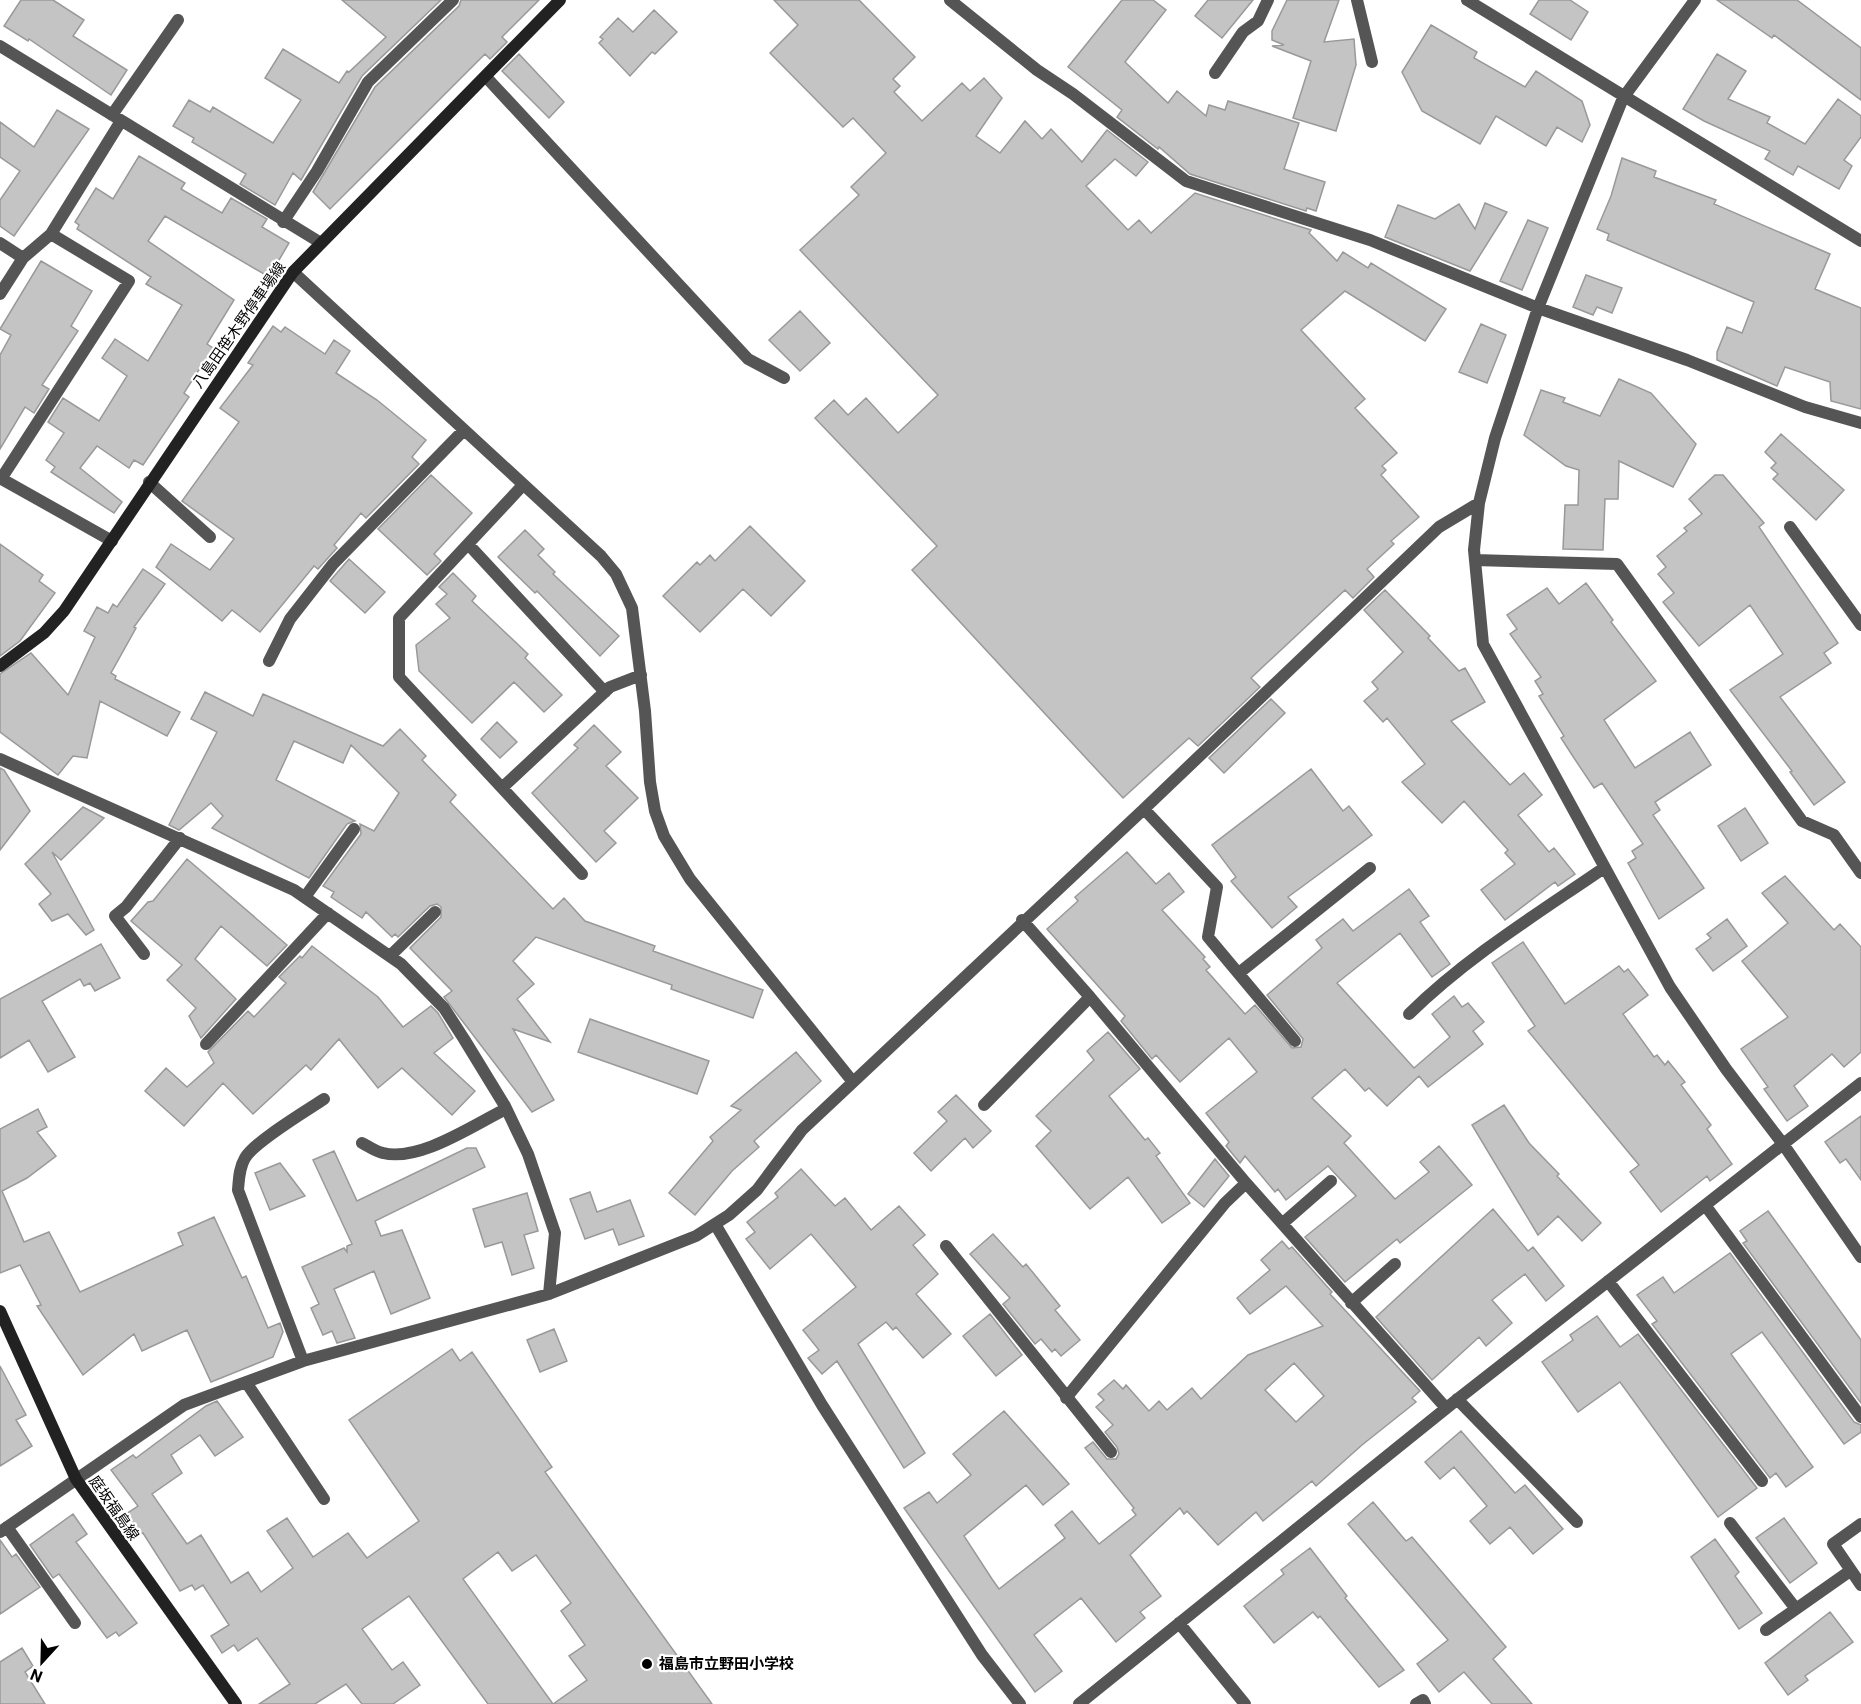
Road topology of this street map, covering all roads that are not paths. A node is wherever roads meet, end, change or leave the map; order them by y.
1 (453, 0) edge
2 (560, 0) edge
3 (950, 0) edge
4 (1268, 0) edge
5 (1357, 0) edge
6 (1467, 0) edge
7 (1695, 0) edge
8 (178, 20) dead end
9 (0, 46) edge
10 (1372, 62) dead end
11 (1215, 73) dead end
12 (486, 77) junction
13 (1623, 98) junction
14 (116, 118) junction
15 (283, 222) junction
16 (51, 234) junction
17 (1861, 242) edge
18 (0, 243) edge
19 (321, 243) junction
20 (23, 258) junction
21 (293, 272) junction
22 (0, 294) edge
23 (1538, 308) junction
24 (784, 378) dead end
25 (1861, 423) edge
26 (464, 430) junction
27 (0, 478) edge
28 (149, 482) junction
29 (523, 485) junction
30 (1479, 503) junction
31 (1790, 527) dead end
32 (210, 537) dead end
33 (112, 541) junction
34 (468, 544) junction
35 (1475, 560) junction
36 (1861, 625) edge
37 (269, 661) dead end
38 (0, 666) edge
39 (641, 675) junction
40 (605, 692) junction
41 (0, 759) edge
42 (503, 787) junction
43 (1144, 809) junction
44 (354, 829) dead end
45 (180, 838) junction
46 (1370, 868) dead end
47 (1604, 868) junction
48 (1861, 873) edge
49 (582, 874) dead end
50 (305, 897) junction
51 (435, 912) dead end
52 (328, 914) junction
53 (1022, 920) junction
54 (144, 954) dead end
55 (390, 956) junction
56 (1239, 973) junction
57 (1090, 997) junction
58 (1409, 1014) dead end
59 (1295, 1041) dead end
60 (206, 1044) dead end
61 (853, 1082) junction
62 (1861, 1083) edge
63 (324, 1100) dead end
64 (984, 1105) dead end
65 (506, 1109) junction
66 (362, 1143) dead end
67 (1783, 1144) junction
68 (1331, 1181) dead end
69 (1246, 1183) junction
70 (1705, 1205) junction
71 (1282, 1223) junction
72 (715, 1224) junction
73 (945, 1246) dead end
74 (1861, 1257) edge
75 (1395, 1264) dead end
76 (1608, 1281) junction
77 (549, 1294) junction
78 (1351, 1303) junction
79 (0, 1311) edge
80 (303, 1361) junction
81 (246, 1382) junction
82 (1066, 1398) junction
83 (1457, 1399) junction
84 (1446, 1408) junction
85 (1861, 1417) edge
86 (1111, 1452) dead end
87 (76, 1479) junction
88 (1762, 1481) dead end
89 (324, 1499) dead end
90 (1577, 1522) dead end
91 (1730, 1523) dead end
92 (1861, 1524) edge
93 (4, 1530) edge
94 (1850, 1570) junction
95 (1861, 1585) edge
96 (1796, 1609) junction
97 (75, 1623) dead end
98 (1179, 1623) junction
99 (1766, 1630) dead end
100 (236, 1704) edge
101 (1020, 1704) edge
102 (1079, 1704) edge
103 (1245, 1704) edge
104 (1416, 1704) edge
105 (1425, 1704) edge

1 - 15 street
2 - 12 main road, 八島田笹木野停車場線
3 - 23 street
4 - 11 street
5 - 10 street
6 - 13 street
7 - 13 street
8 - 14 street
9 - 14 street
12 - 19 main road, 八島田笹木野停車場線
12 - 24 street
13 - 17 street
13 - 23 street
14 - 15 street
14 - 16 street
15 - 19 street
16 - 20 street
16 - 27 street
18 - 20 street
19 - 21 main road, 八島田笹木野停車場線
20 - 22 street
21 - 26 street
21 - 28 main road, 八島田笹木野停車場線
23 - 25 street
23 - 30 street
26 - 29 street
26 - 37 street
27 - 33 street
28 - 32 street
28 - 33 main road, 八島田笹木野停車場線
29 - 34 street
29 - 39 street
30 - 35 street
30 - 43 street
31 - 36 street
33 - 38 main road, 八島田笹木野停車場線
34 - 40 street
34 - 42 street
35 - 47 street
35 - 48 street
39 - 40 street
39 - 61 street
40 - 42 street
41 - 45 street
42 - 49 street
43 - 53 street
43 - 56 street
44 - 50 street
45 - 50 street
45 - 54 street
46 - 56 street
47 - 58 street
47 - 67 street
50 - 52 street
51 - 55 street
52 - 55 street
52 - 60 street
53 - 57 street
53 - 61 street
55 - 65 street
56 - 59 street
57 - 64 street
57 - 69 street
61 - 72 street
62 - 67 street
63 - 80 street
65 - 66 street
65 - 77 street
67 - 70 street
67 - 74 street
68 - 71 street
69 - 71 street
69 - 82 street
70 - 76 street
70 - 85 street
71 - 78 street
72 - 77 street
72 - 101 street
73 - 82 street
75 - 78 street
76 - 83 street
76 - 88 street
77 - 80 street
78 - 84 street
79 - 87 main road, 庭坂福島線
80 - 81 street
81 - 87 street
81 - 89 street
82 - 86 street
83 - 84 street
83 - 90 street
84 - 98 street
87 - 93 street
87 - 100 main road, 庭坂福島線
91 - 96 street
92 - 94 street
93 - 97 street
94 - 95 street
94 - 96 street
96 - 99 street
98 - 102 street
98 - 103 street
104 - 105 street

